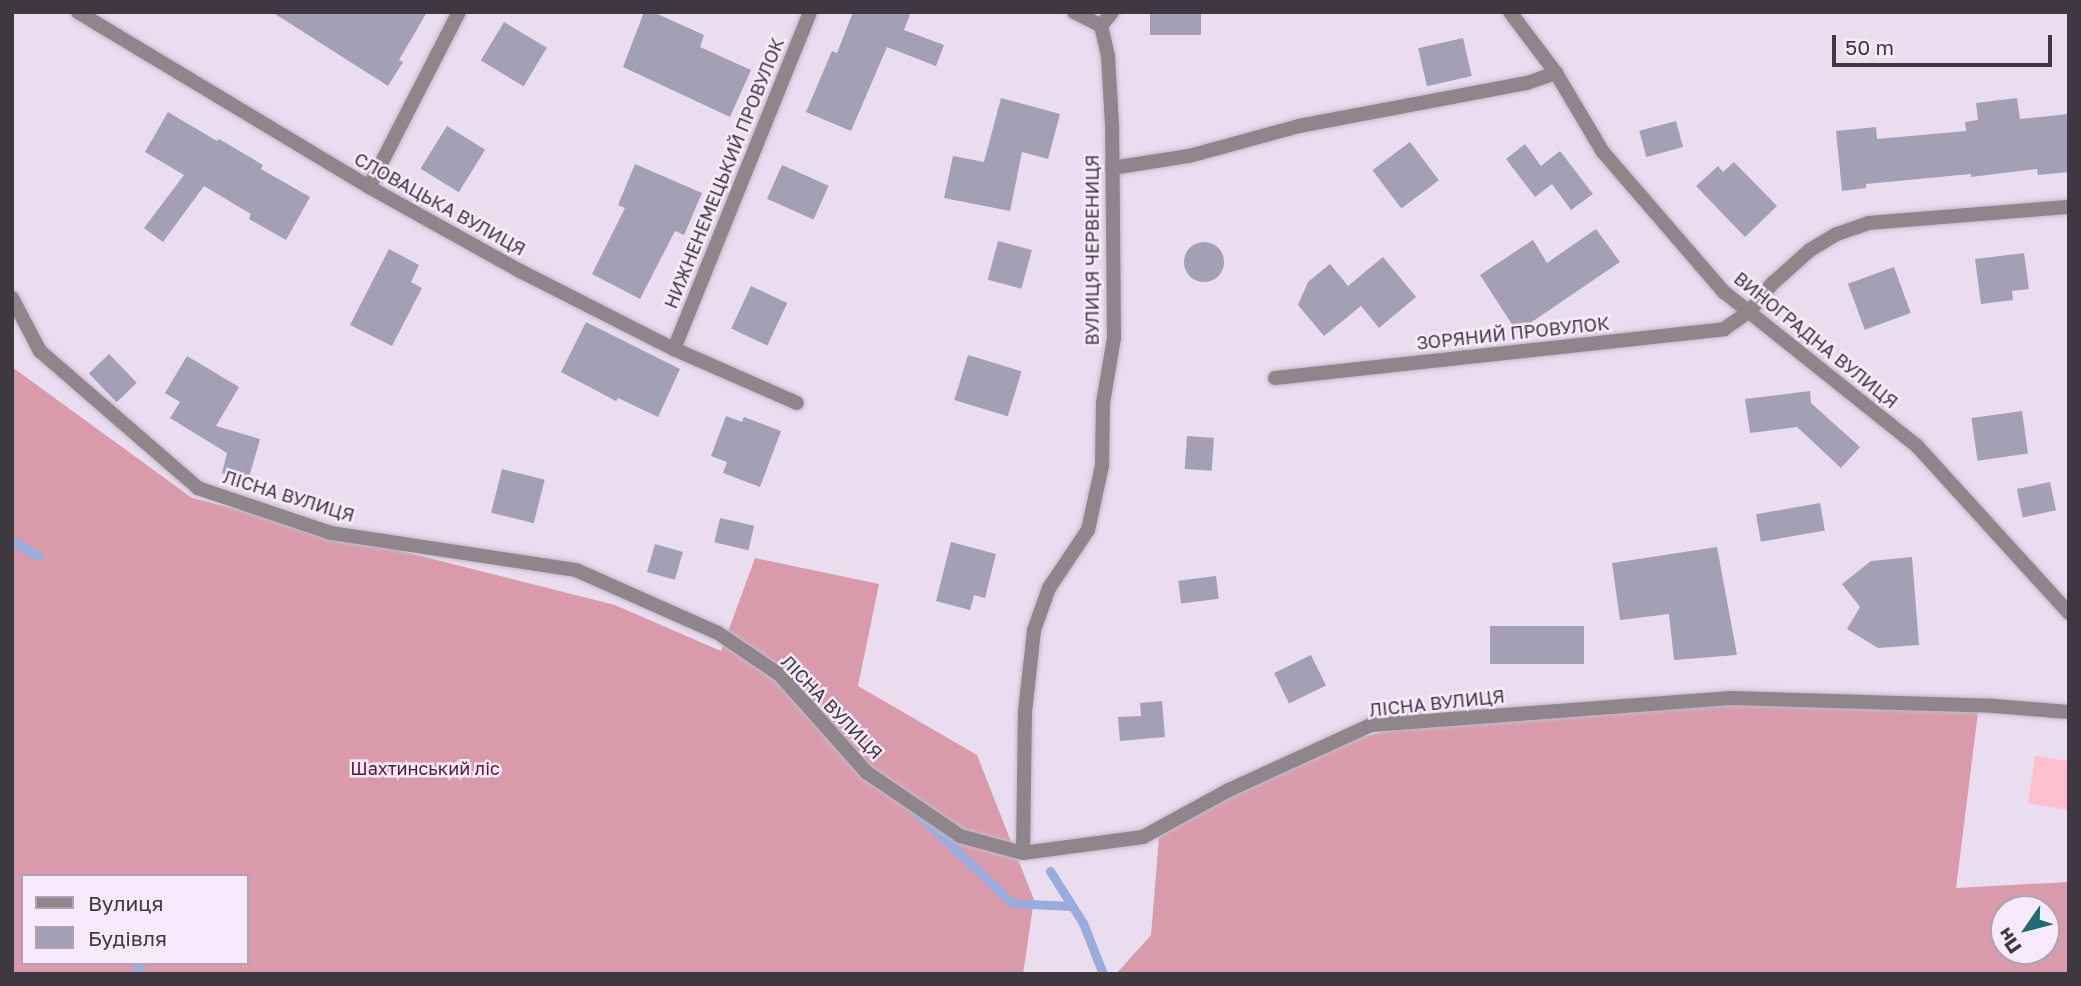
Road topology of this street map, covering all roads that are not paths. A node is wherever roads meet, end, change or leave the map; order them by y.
1 (78, 12) edge
2 (459, 12) edge
3 (810, 12) edge
4 (1074, 12) edge
5 (1112, 12) edge
6 (1510, 12) edge
7 (95, 16) edge
8 (1101, 26) junction
9 (1556, 73) junction
10 (1112, 167) junction
11 (369, 187) junction
12 (2069, 207) edge
13 (12, 298) edge
14 (1750, 311) junction
15 (674, 349) junction
16 (1275, 379) dead end
17 (797, 403) dead end
18 (2069, 613) edge
19 (2069, 712) edge
20 (1023, 853) junction

1 - 7 street, СЛОВАЦЬКА ВУЛИЦЯ
2 - 11 street
3 - 15 street, НИЖНЕНЕМЕЦЬКИЙ ПРОВУЛОК
4 - 8 street
5 - 8 street
6 - 9 street, ВИНОГРАДНА ВУЛИЦЯ
7 - 11 street, СЛОВАЦЬКА ВУЛИЦЯ
8 - 10 street, ВУЛИЦЯ ЧЕРВЕНИЦЯ
9 - 10 street
9 - 14 street, ВИНОГРАДНА ВУЛИЦЯ
10 - 20 street, ВУЛИЦЯ ЧЕРВЕНИЦЯ
11 - 15 street, СЛОВАЦЬКА ВУЛИЦЯ
12 - 14 street, ЗОРЯНИЙ ПРОВУЛОК
13 - 20 street, ЛІСНА ВУЛИЦЯ
14 - 16 street, ЗОРЯНИЙ ПРОВУЛОК
14 - 18 street, ВИНОГРАДНА ВУЛИЦЯ
15 - 17 street, СЛОВАЦЬКА ВУЛИЦЯ
19 - 20 street, ЛІСНА ВУЛИЦЯ

